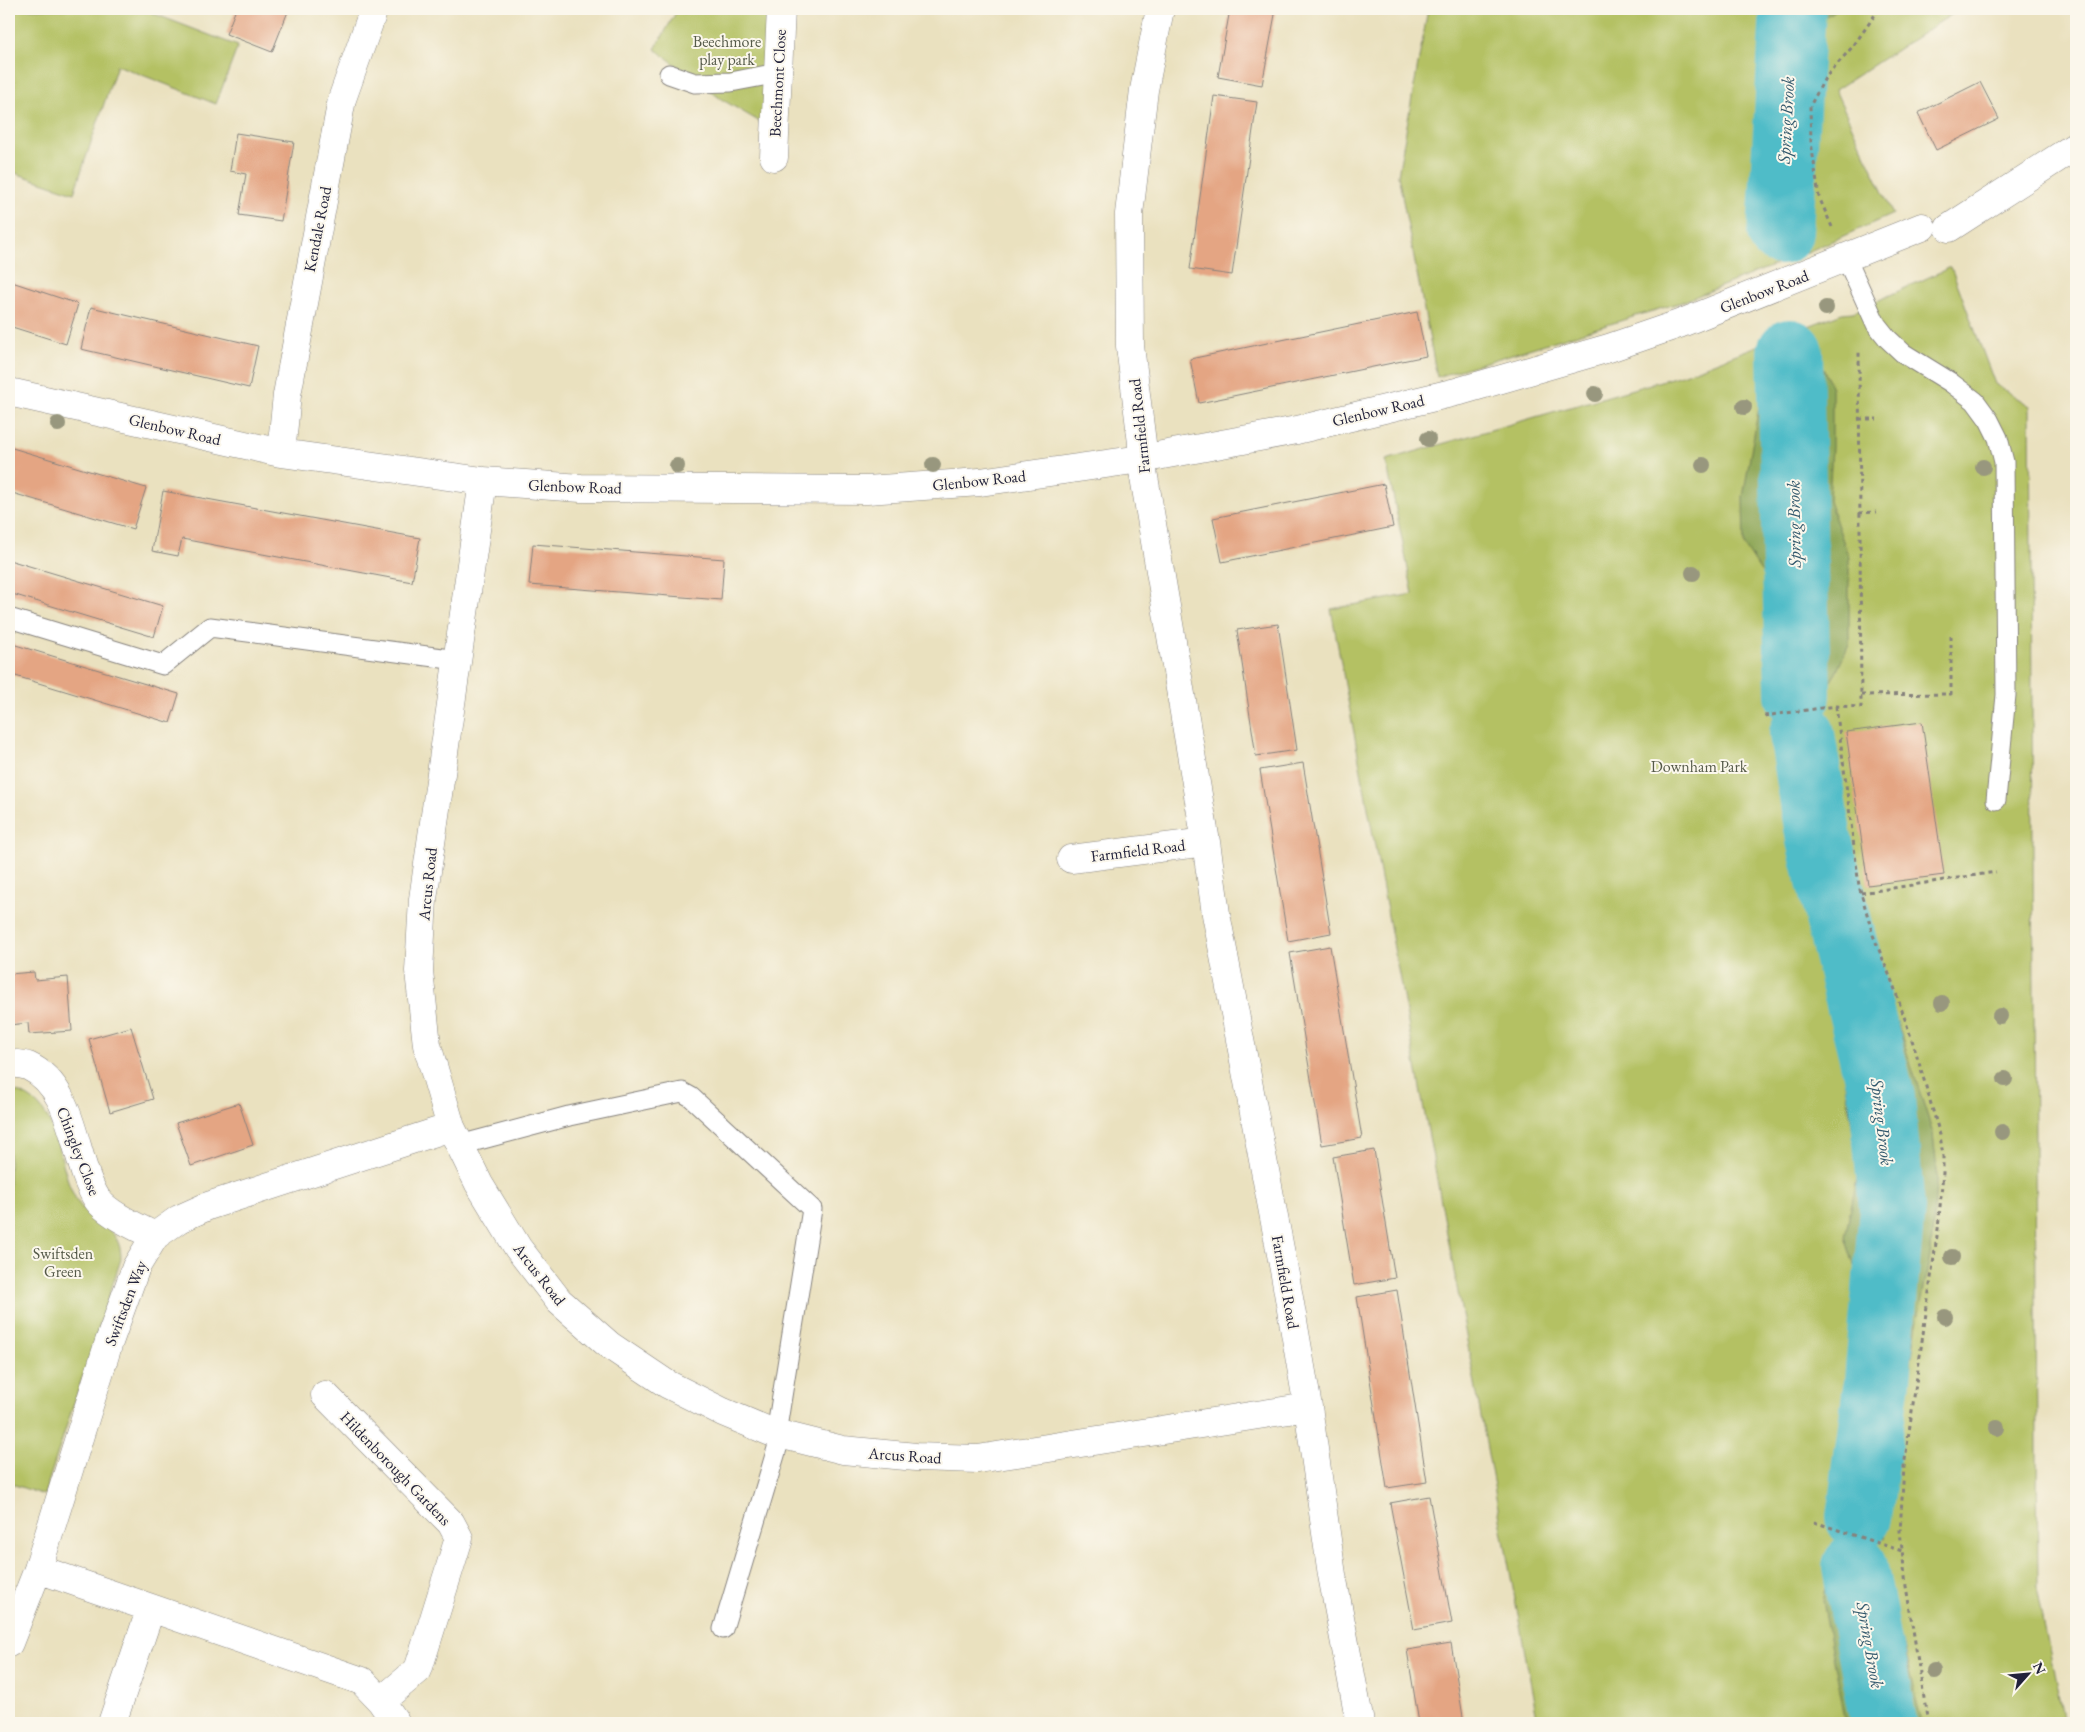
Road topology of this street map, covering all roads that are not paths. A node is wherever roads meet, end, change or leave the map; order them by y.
1 (374, 9) edge
2 (781, 9) edge
3 (1160, 9) edge
4 (778, 73) junction
5 (669, 74) dead end
6 (2076, 146) edge
7 (774, 157) dead end
8 (1846, 258) junction
9 (9, 392) edge
10 (281, 453) junction
11 (1141, 459) junction
12 (483, 481) junction
13 (9, 618) edge
14 (457, 660) junction
15 (1996, 800) dead end
16 (1206, 842) junction
17 (1071, 859) dead end
18 (9, 1063) edge
19 (456, 1136) junction
20 (155, 1236) junction
21 (325, 1395) dead end
22 (1308, 1407) junction
23 (778, 1434) junction
24 (38, 1569) junction
25 (151, 1608) junction
26 (723, 1629) dead end
27 (9, 1643) edge
28 (381, 1700) junction
29 (112, 1723) edge
30 (396, 1723) edge
31 (1360, 1723) edge

1 - 10 street, Kendale Road
2 - 4 street, Beechmont Close
3 - 11 street, Farmfield Road
4 - 5 lane
4 - 7 street, Beechmont Close
6 - 8 street, Glenbow Road
8 - 11 street, Glenbow Road
8 - 15 lane
9 - 10 street, Glenbow Road
10 - 12 street, Glenbow Road
11 - 12 street, Glenbow Road
11 - 16 street, Farmfield Road
12 - 14 street, Arcus Road
13 - 14 lane
14 - 19 street, Arcus Road
16 - 17 street, Farmfield Road
16 - 22 street, Farmfield Road
18 - 20 street, Chingley Close
19 - 20 street, Swiftsden Way
19 - 23 street, Arcus Road
19 - 23 lane
20 - 24 street, Swiftsden Way
21 - 28 street, Hildenborough Gardens
22 - 23 street, Arcus Road
22 - 31 street, Farmfield Road
23 - 26 lane
24 - 25 street
24 - 27 street, Swiftsden Way
25 - 28 street
25 - 29 street
28 - 30 street

